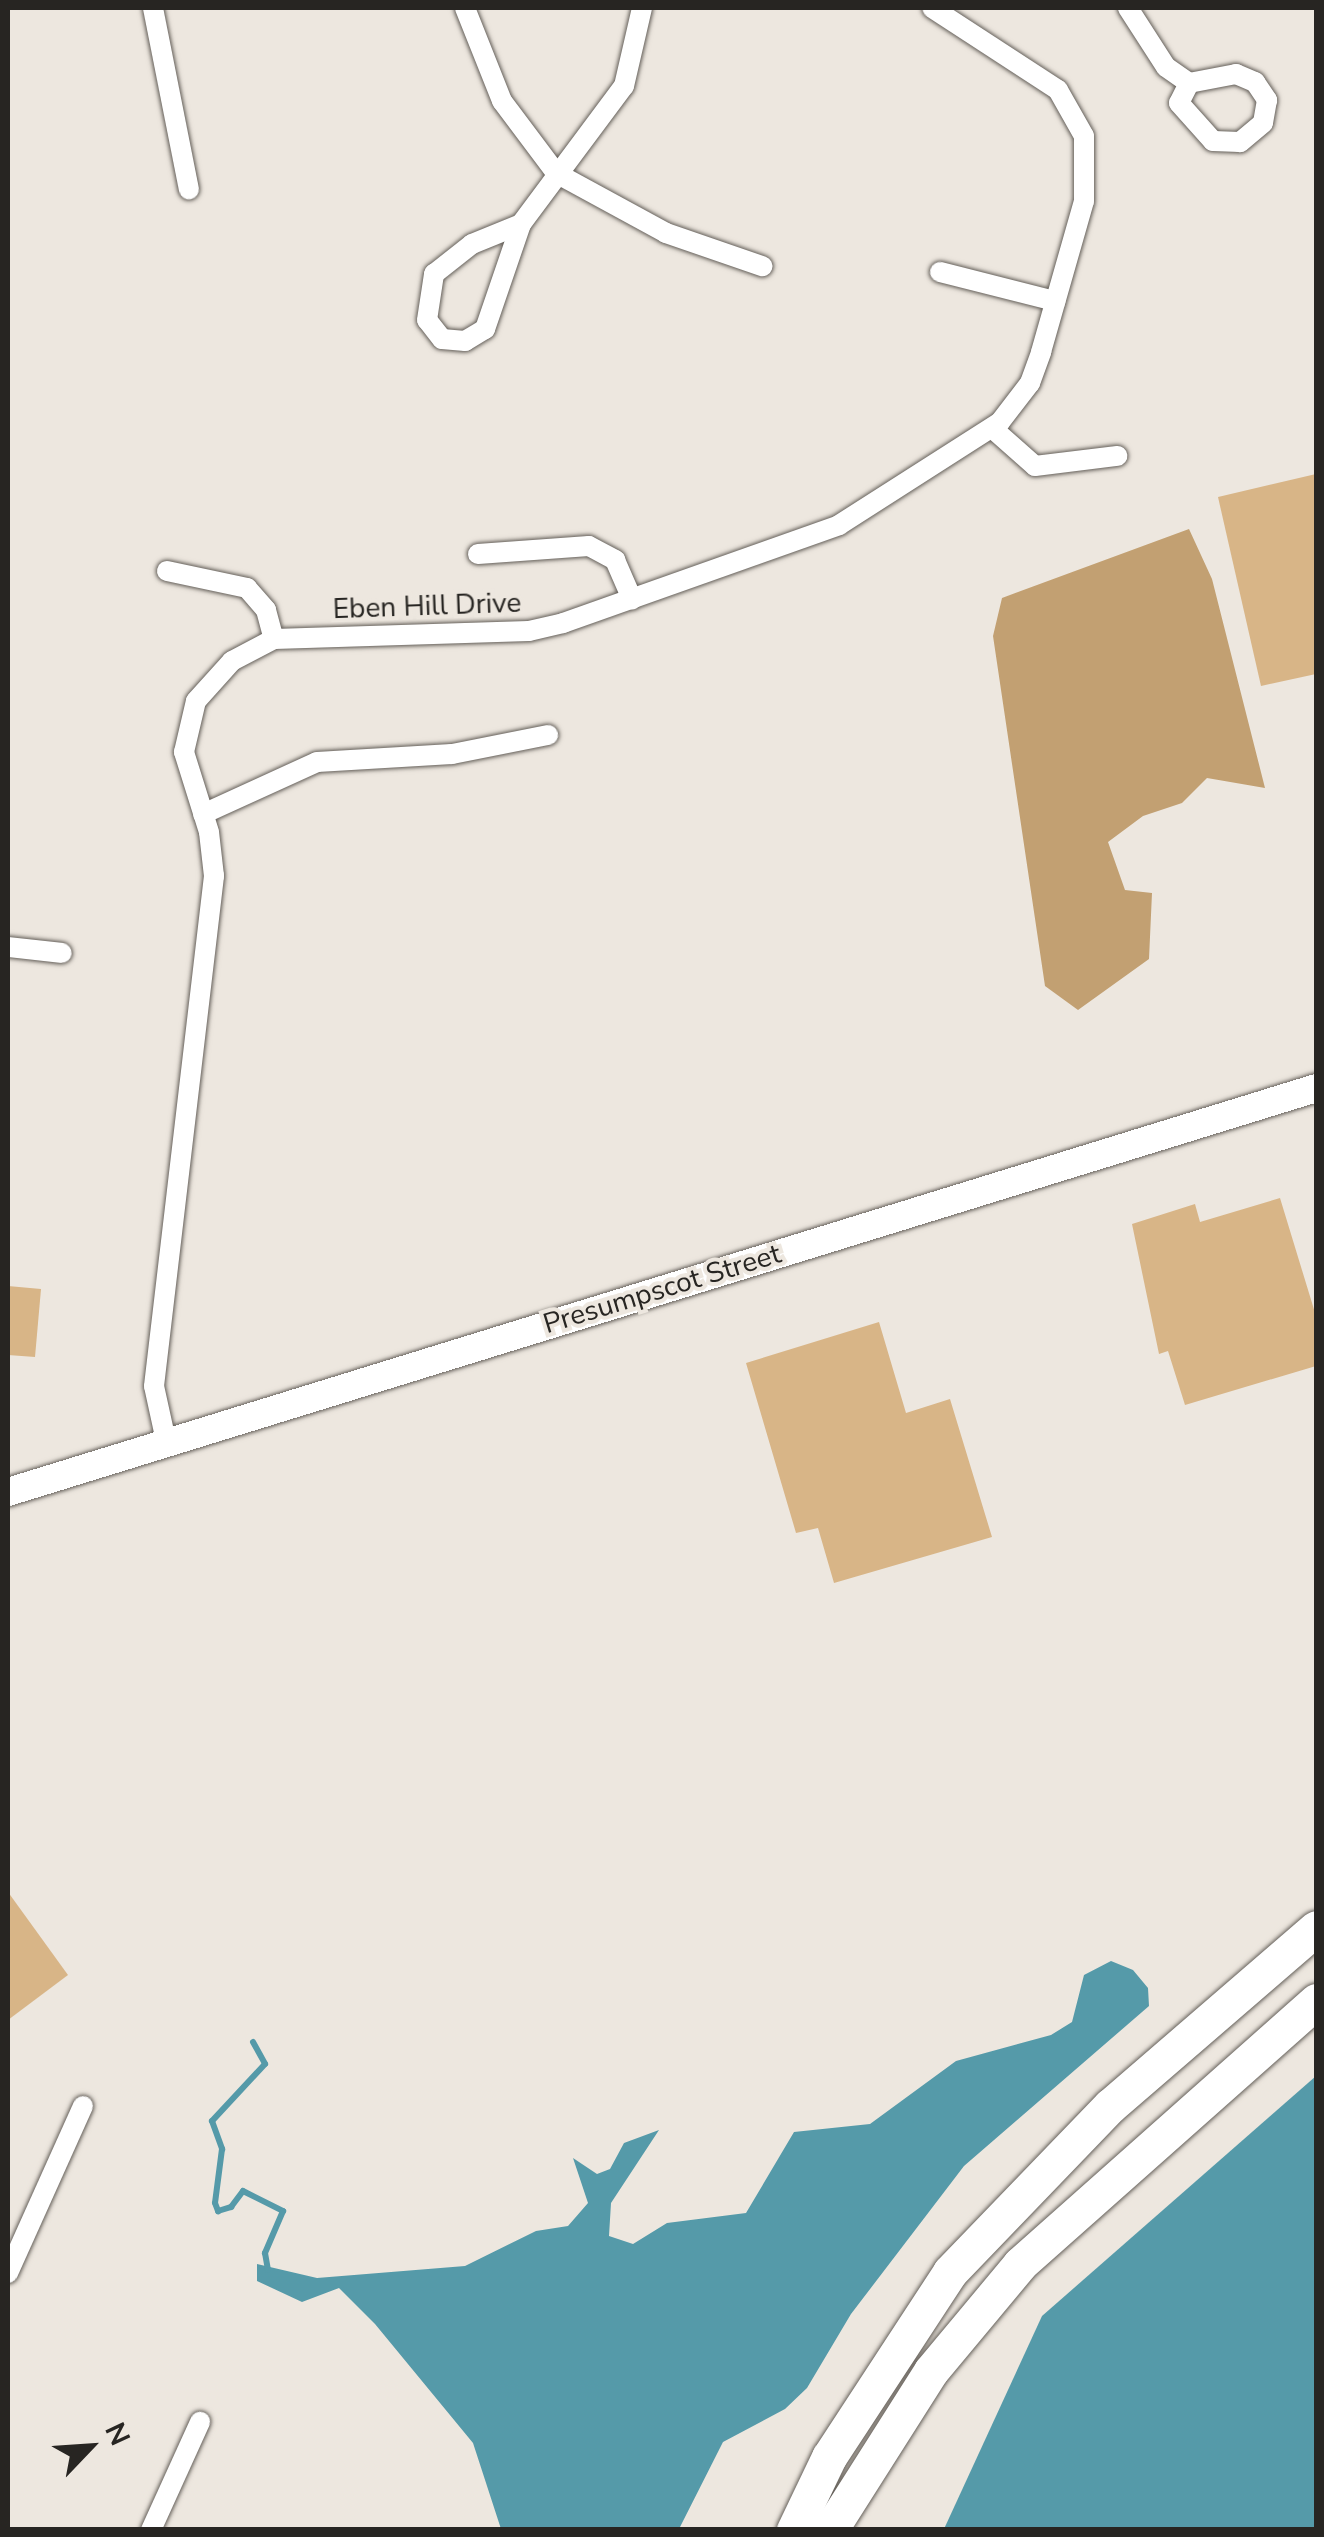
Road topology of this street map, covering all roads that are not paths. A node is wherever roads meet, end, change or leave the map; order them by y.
1 (153, 8) edge
2 (465, 8) edge
3 (642, 8) edge
4 (932, 8) edge
5 (1128, 8) edge
6 (1188, 82) dead end
7 (556, 173) junction
8 (189, 189) dead end
9 (521, 224) junction
10 (762, 266) dead end
11 (940, 272) dead end
12 (1055, 301) junction
13 (992, 428) junction
14 (1117, 456) dead end
15 (478, 554) dead end
16 (166, 571) dead end
17 (632, 599) junction
18 (274, 640) junction
19 (548, 734) dead end
20 (202, 814) junction
21 (8, 948) edge
22 (62, 954) dead end
23 (1316, 1088) edge
24 (166, 1441) junction
25 (8, 1492) edge
26 (1316, 1928) edge
27 (1316, 2001) edge
28 (83, 2106) dead end
29 (8, 2273) edge
30 (200, 2422) dead end
31 (151, 2530) edge
32 (794, 2530) edge
33 (830, 2530) edge

1 - 8 street
2 - 7 street
3 - 7 street
4 - 12 street, Eben Hill Drive
5 - 6 street
7 - 9 street
7 - 10 street
9 - 9 street
11 - 12 street
12 - 13 street, Eben Hill Drive
13 - 14 street
13 - 17 street, Eben Hill Drive
15 - 17 street
16 - 18 street
17 - 18 street, Eben Hill Drive
18 - 20 street, Eben Hill Drive
19 - 20 street
20 - 24 street, Eben Hill Drive
21 - 22 street
23 - 24 street, Presumpscot Street
24 - 25 street, Presumpscot Street
26 - 32 highway
27 - 33 highway
28 - 29 street
30 - 31 street

